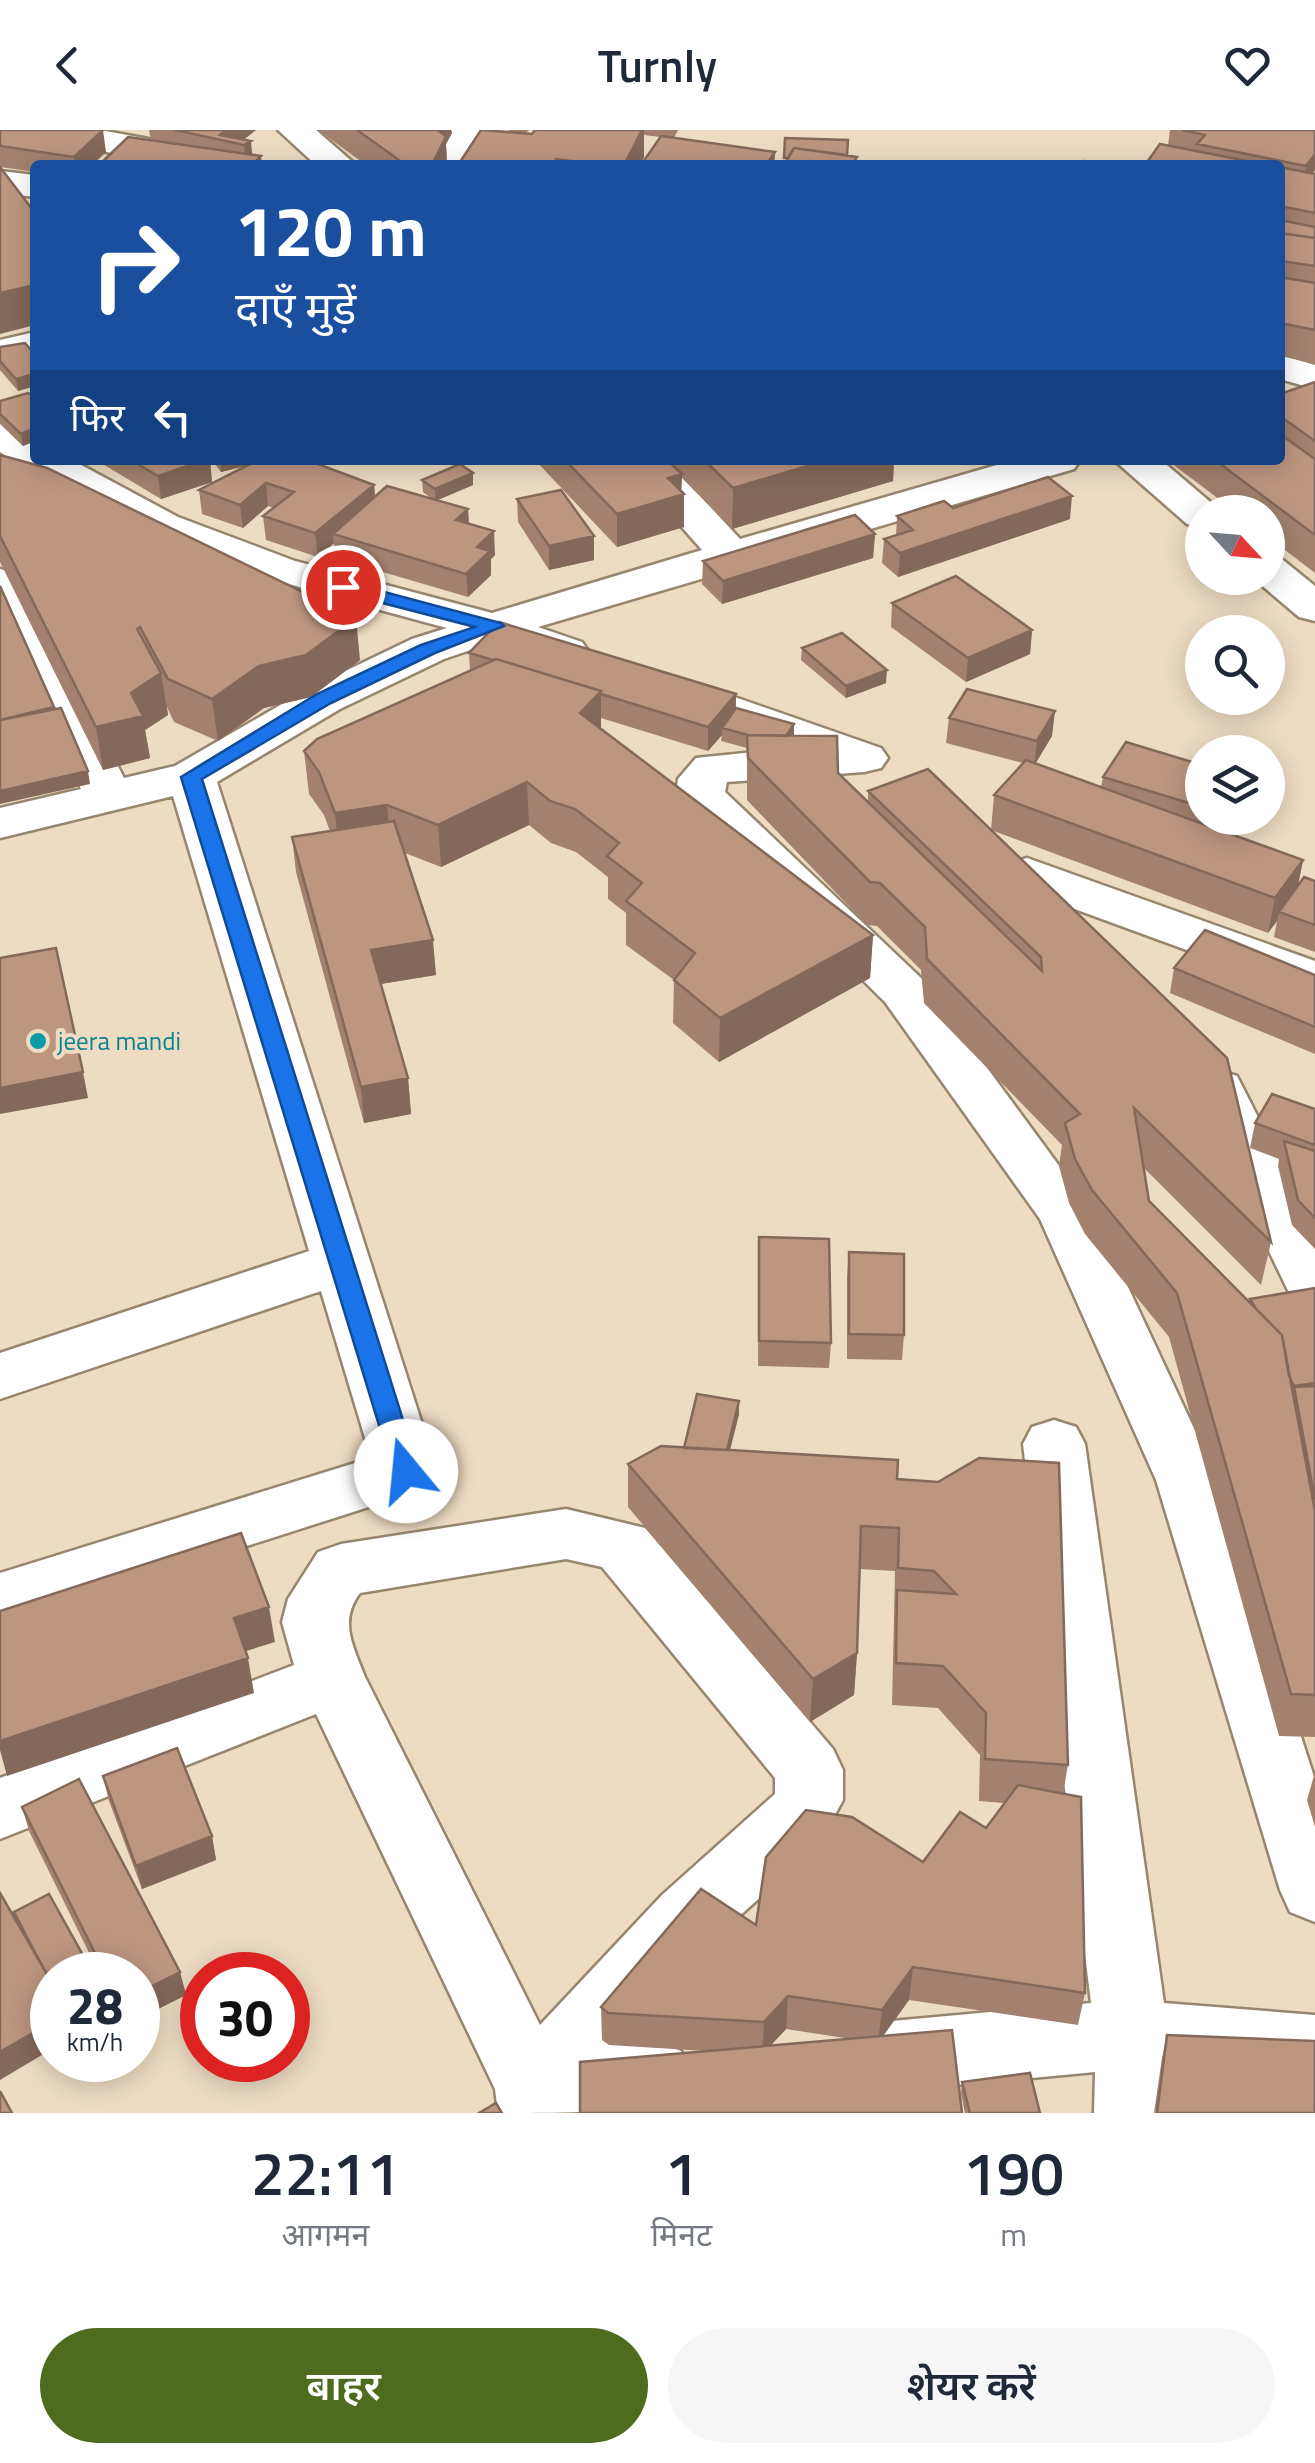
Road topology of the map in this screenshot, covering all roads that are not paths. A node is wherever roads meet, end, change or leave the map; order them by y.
1 (44, 130) edge
2 (295, 130) edge
3 (463, 130) edge
4 (132, 147) edge
5 (203, 160) edge
6 (332, 160) edge
7 (454, 160) edge
8 (0, 182) edge
9 (30, 185) edge
10 (30, 345) edge
11 (0, 352) edge
12 (6, 414) edge
13 (30, 447) edge
14 (51, 465) edge
15 (649, 465) edge
16 (900, 465) edge
17 (1042, 465) edge
18 (1141, 465) edge
19 (210, 496) edge
20 (933, 496) junction
21 (1185, 502) edge
22 (163, 526) junction
23 (731, 555) junction
24 (0, 582) edge
25 (1285, 583) edge
26 (1315, 608) edge
27 (495, 626) junction
28 (608, 666) edge
29 (683, 693) edge
30 (191, 777) junction
31 (109, 797) junction
32 (0, 823) edge
33 (1114, 953) edge
34 (1315, 980) edge
35 (1194, 1054) edge
36 (341, 1262) junction
37 (1315, 1288) edge
38 (0, 1376) edge
39 (1054, 1444) dead end
40 (0, 1598) edge
41 (332, 1679) junction
42 (1297, 1776) edge
43 (0, 1808) edge
44 (1315, 1890) edge
45 (1132, 2034) junction
46 (1315, 2050) edge
47 (827, 2062) edge
48 (710, 2072) edge
49 (516, 2104) edge
50 (1132, 2113) edge

1 - 4 street
2 - 6 street
3 - 7 street
4 - 5 street
8 - 9 street
10 - 11 street
12 - 13 street
14 - 22 street
15 - 23 street
16 - 20 street
17 - 20 street
18 - 21 street
19 - 22 street
20 - 23 street
22 - 27 street
23 - 27 street
24 - 31 street
25 - 26 street
27 - 28 street
27 - 30 street
29 - 42 street
30 - 31 street
30 - 36 street
31 - 32 street
33 - 34 street
35 - 37 street
36 - 38 street
36 - 40 street
39 - 45 street
41 - 43 street
41 - 49 street
41 - 49 street
42 - 44 street
45 - 46 street
45 - 47 street
45 - 50 street
48 - 49 street

